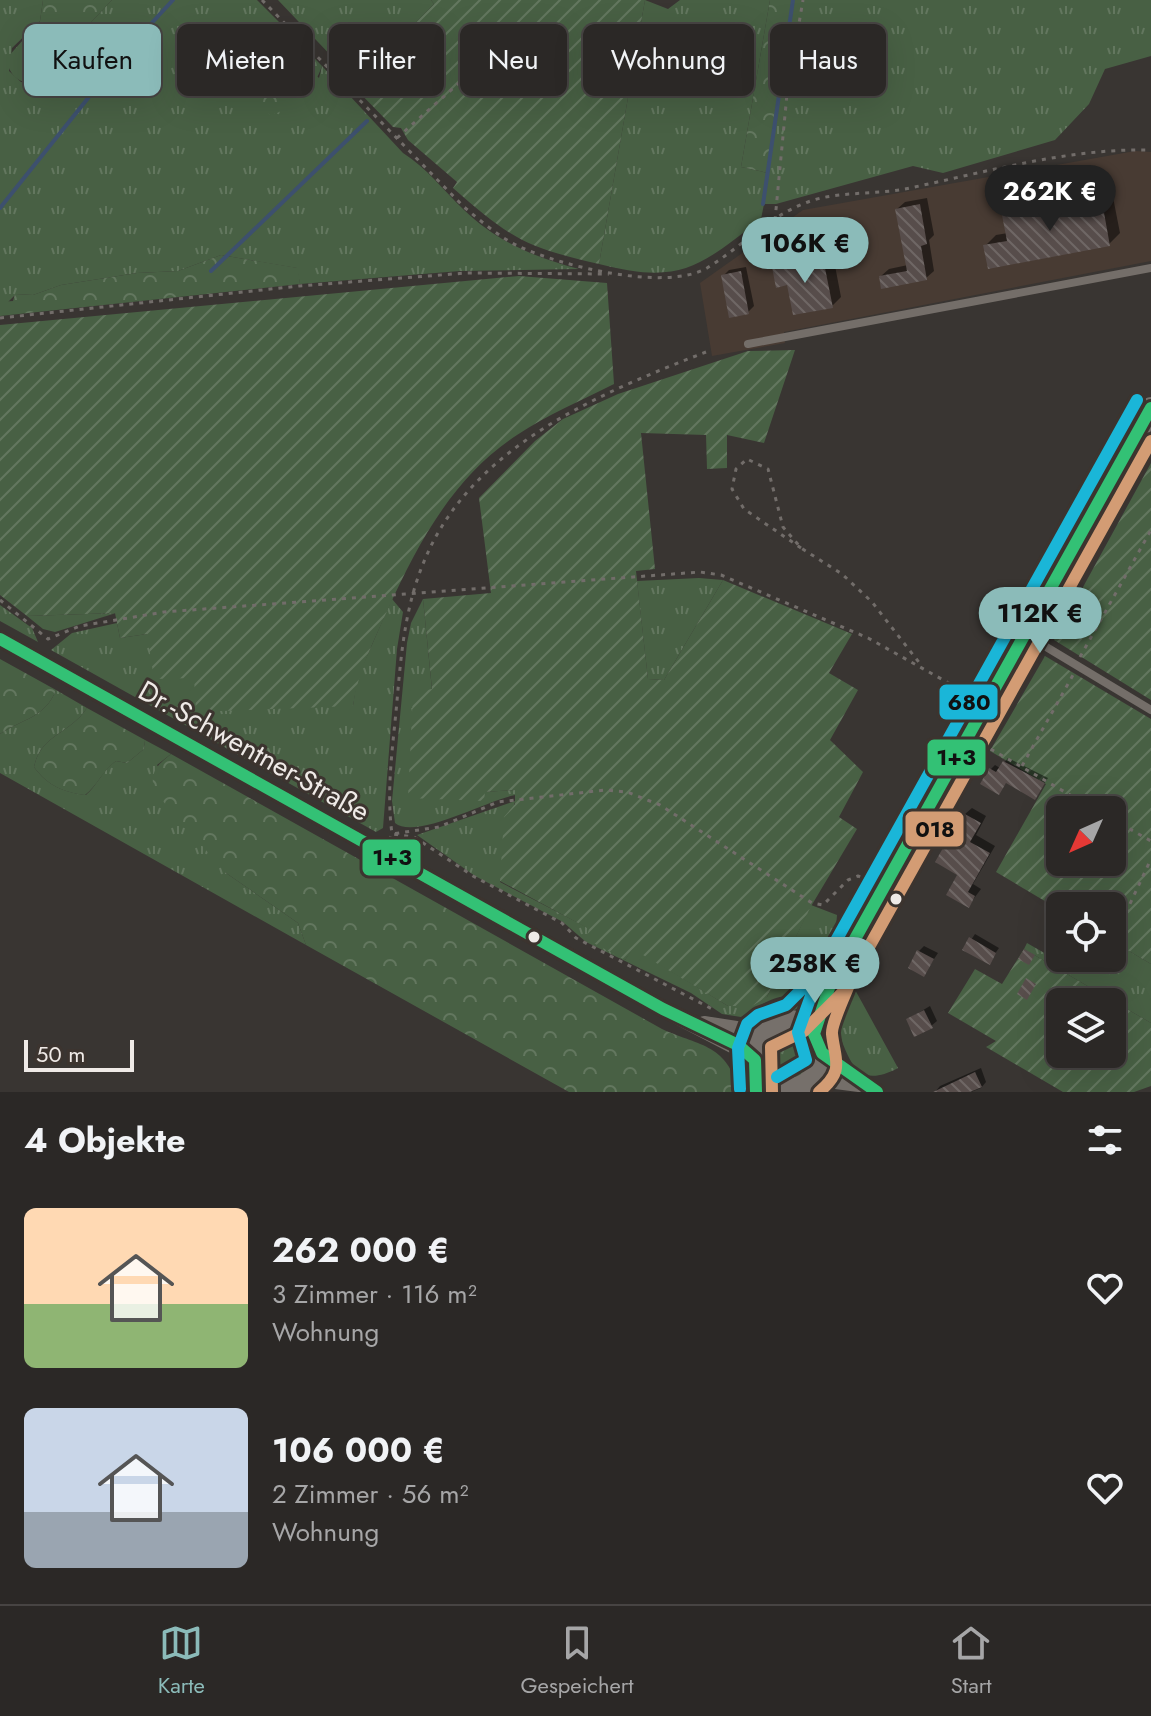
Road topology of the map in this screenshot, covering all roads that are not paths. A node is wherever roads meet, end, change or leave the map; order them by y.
1 (1151, 268) edge
2 (748, 344) dead end
3 (1151, 408) edge
4 (1025, 634) junction
5 (0, 639) edge
6 (1151, 710) edge
7 (831, 982) junction
8 (791, 1021) junction
9 (693, 1023) junction
10 (762, 1033) junction
11 (818, 1043) junction
12 (756, 1075) edge
13 (813, 1078) junction
14 (872, 1089) edge
15 (784, 1091) edge

1 - 2 lane
3 - 4 main road
4 - 6 lane
4 - 7 main road
5 - 9 street, Dr.-Schwentner-Straße
7 - 8 main road
7 - 11 main road
8 - 10 main road
8 - 11 main road
9 - 10 street, Dr.-Schwentner-Straße
9 - 12 street, Dr.-Schwentner-Straße
10 - 12 main road
11 - 13 main road
11 - 14 street
12 - 15 main road
13 - 14 street
13 - 15 main road

